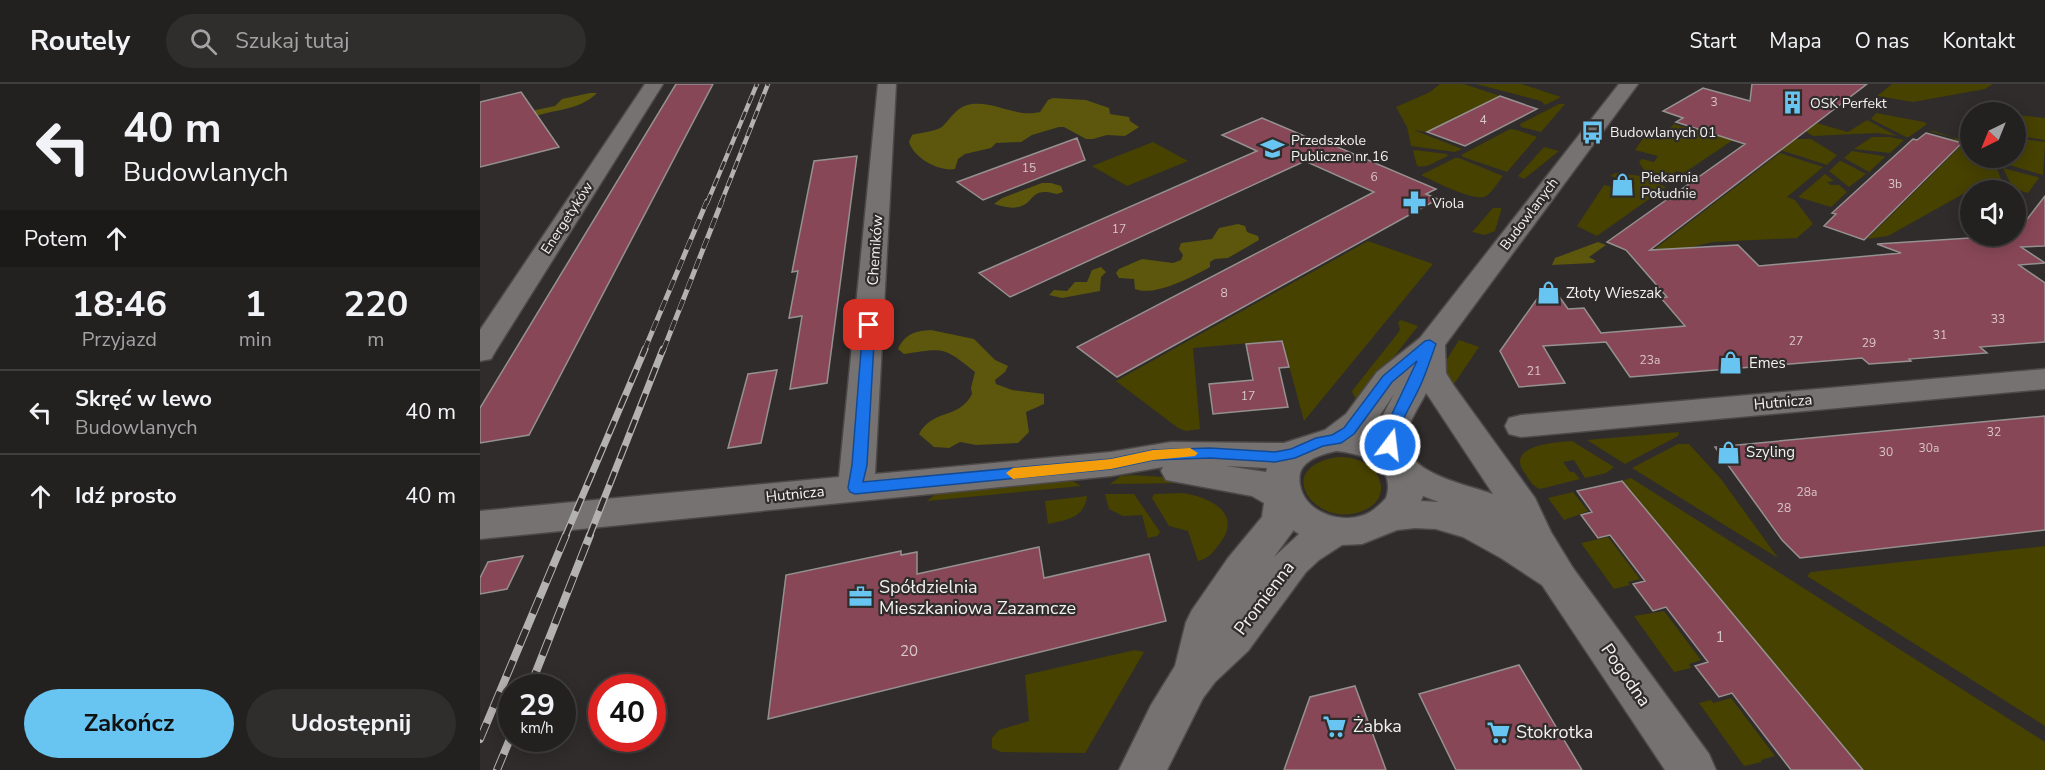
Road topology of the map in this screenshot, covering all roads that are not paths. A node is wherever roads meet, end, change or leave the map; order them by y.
1 (654, 84) edge
2 (887, 84) edge
3 (1629, 84) edge
4 (1430, 344) junction
5 (480, 352) edge
6 (2045, 379) edge
7 (1521, 426) dead end
8 (1336, 439) junction
9 (1295, 453) junction
10 (1111, 464) junction
11 (1397, 464) junction
12 (855, 488) junction
13 (1283, 497) junction
14 (1393, 517) junction
15 (480, 525) edge
16 (1338, 531) junction
17 (1534, 537) junction
18 (1559, 579) junction
19 (1195, 674) junction
20 (1143, 770) edge
21 (1692, 770) edge

1 - 5 street, Energetyków
2 - 12 street, Chemików
3 - 4 street, Budowlanych
4 - 8 street, Budowlanych
4 - 11 street, Budowlanych
4 - 17 street, Pogodna
6 - 7 street, Hutnicza
8 - 9 street
8 - 11 street
9 - 10 street, Hutnicza
9 - 13 street
10 - 12 street, Hutnicza
10 - 13 street, Hutnicza
11 - 14 street
11 - 17 street, Pogodna
12 - 15 street, Hutnicza
13 - 16 street
13 - 19 street, Promienna
14 - 16 street
14 - 18 street, Pogodna
16 - 19 street, Promienna
17 - 18 street, Pogodna
18 - 21 street, Pogodna
19 - 20 street, Promienna

